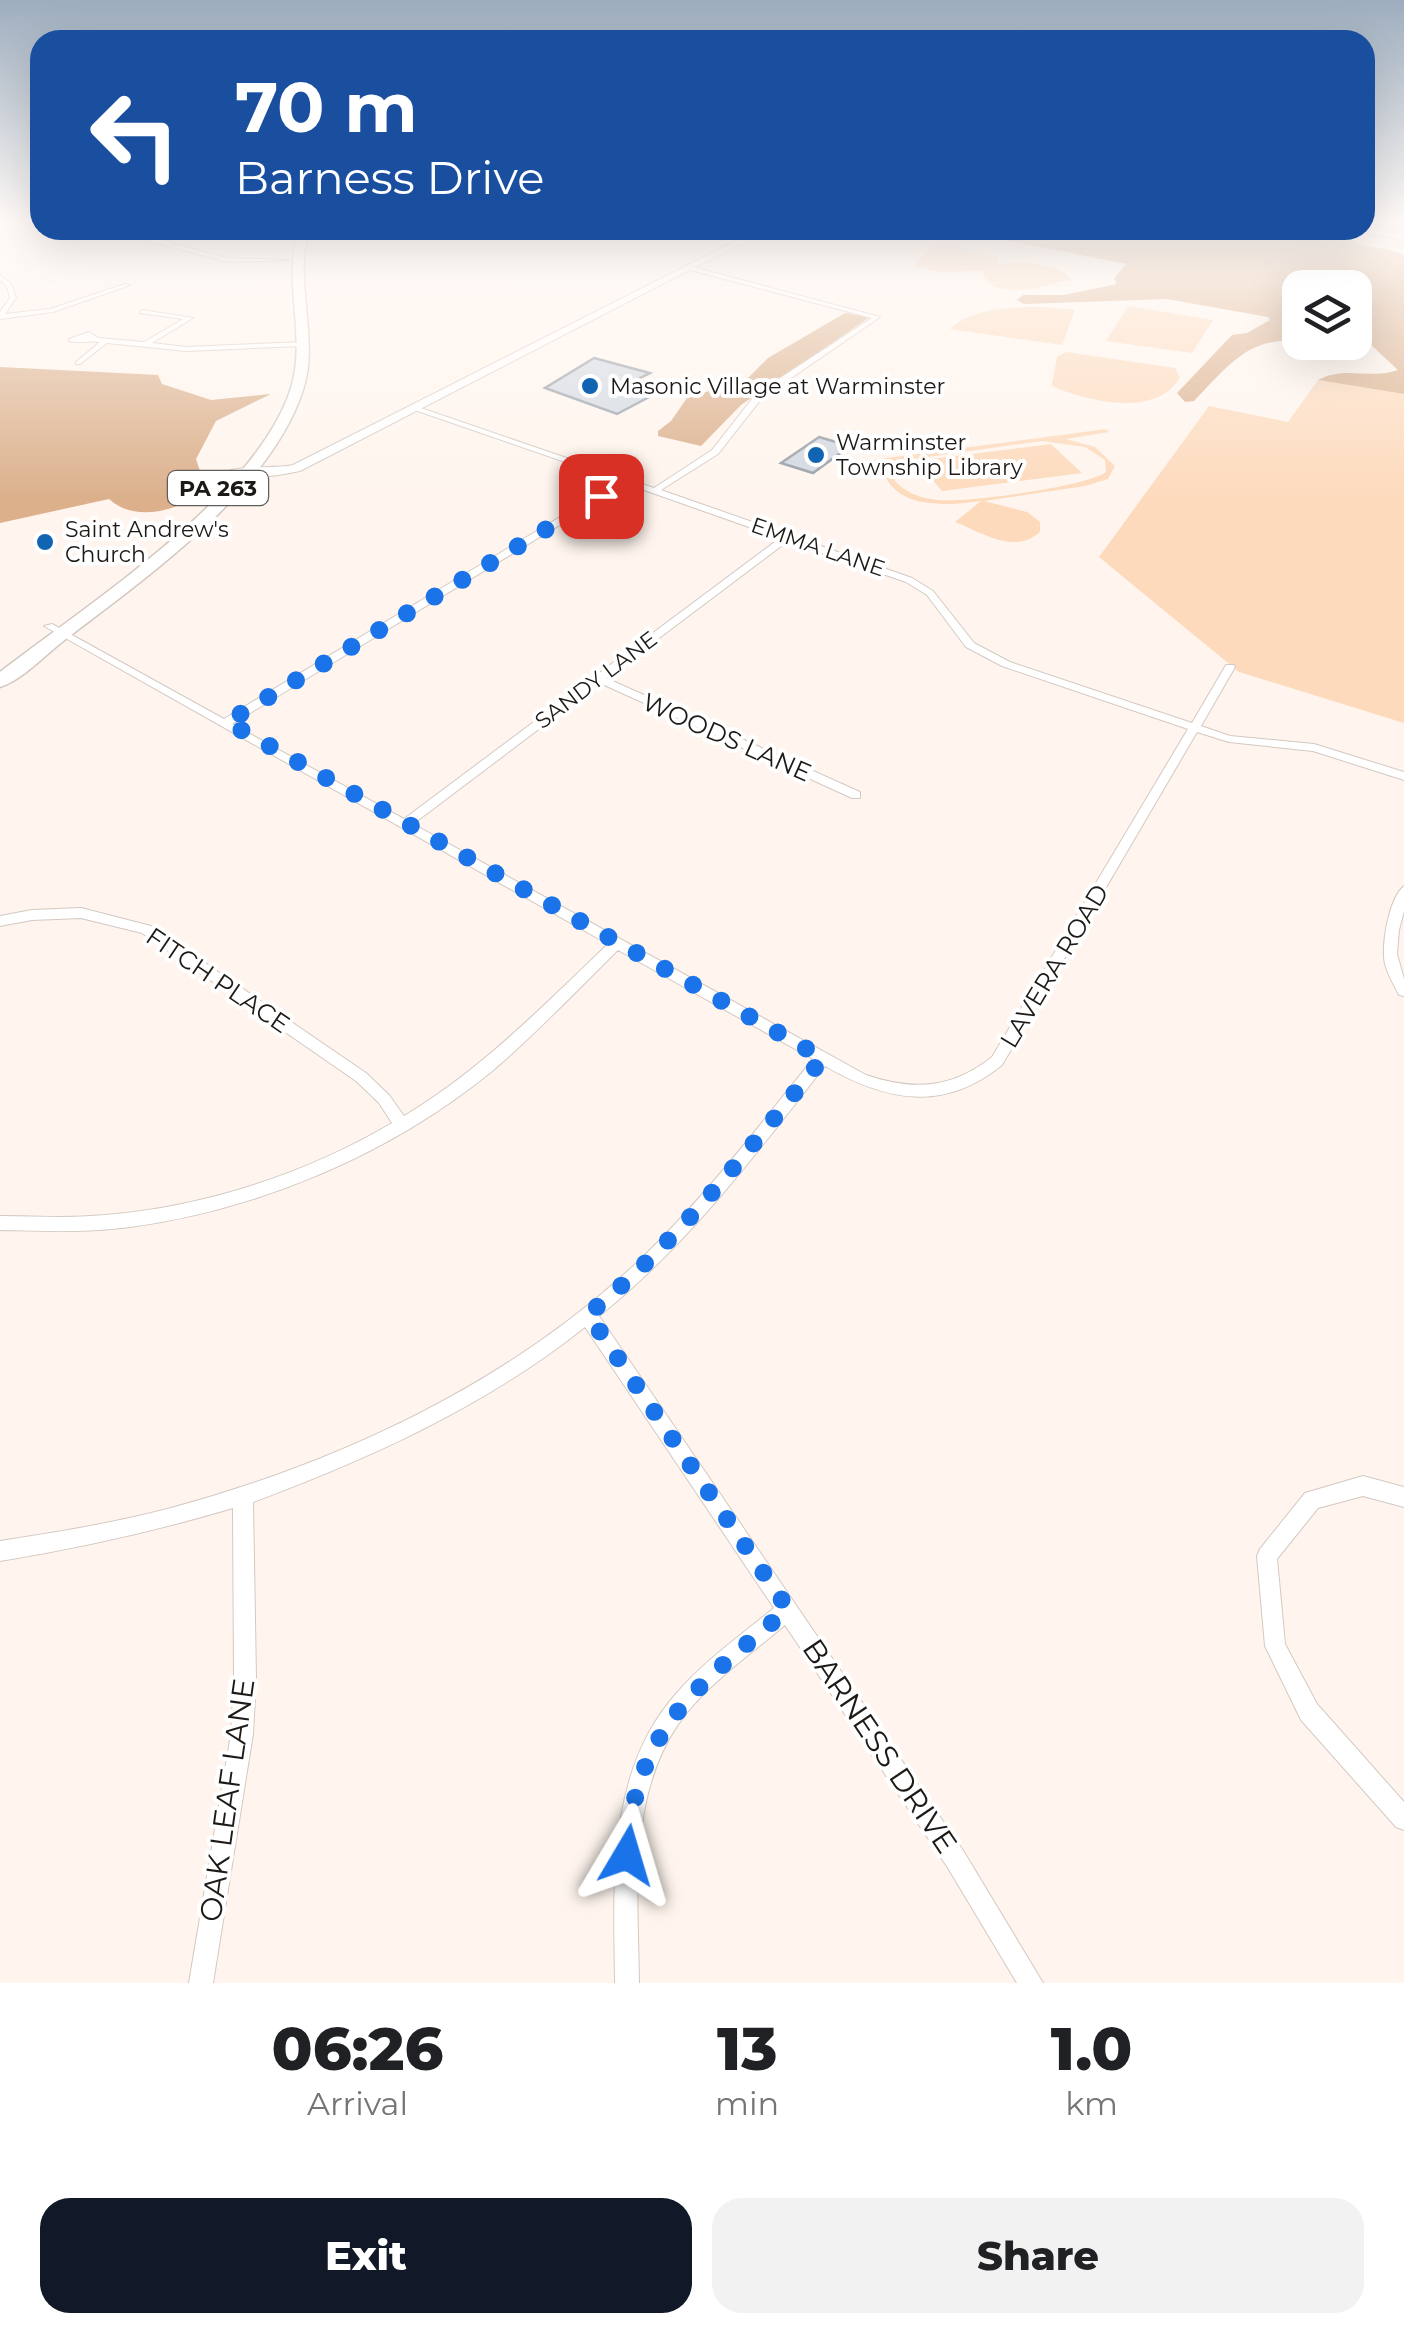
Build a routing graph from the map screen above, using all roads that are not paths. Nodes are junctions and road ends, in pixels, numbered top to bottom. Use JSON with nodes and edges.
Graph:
{"nodes":[{"id":1,"x":162,"y":315,"type":"edge"},
{"id":2,"x":292,"y":315,"type":"edge"},
{"id":3,"x":296,"y":315,"type":"edge"},
{"id":4,"x":597,"y":315,"type":"edge"},
{"id":5,"x":871,"y":315,"type":"edge"},
{"id":6,"x":93,"y":339,"type":"dead end"},
{"id":7,"x":108,"y":339,"type":"junction"},
{"id":8,"x":146,"y":344,"type":"junction"},
{"id":9,"x":296,"y":344,"type":"junction"},
{"id":10,"x":211,"y":349,"type":"junction"},
{"id":11,"x":205,"y":358,"type":"dead end"},
{"id":12,"x":78,"y":363,"type":"dead end"},
{"id":13,"x":415,"y":407,"type":"junction"},
{"id":14,"x":240,"y":472,"type":"junction"},
{"id":15,"x":626,"y":481,"type":"junction"},
{"id":16,"x":655,"y":491,"type":"junction"},
{"id":17,"x":787,"y":537,"type":"junction"},
{"id":18,"x":56,"y":629,"type":"junction"},
{"id":19,"x":0,"y":665,"type":"edge"},
{"id":20,"x":1230,"y":668,"type":"dead end"},
{"id":21,"x":598,"y":678,"type":"junction"},
{"id":22,"x":0,"y":681,"type":"edge"},
{"id":23,"x":227,"y":722,"type":"junction"},
{"id":24,"x":1194,"y":728,"type":"junction"},
{"id":25,"x":1404,"y":776,"type":"edge"},
{"id":26,"x":856,"y":796,"type":"dead end"},
{"id":27,"x":406,"y":823,"type":"junction"},
{"id":28,"x":1404,"y":891,"type":"edge"},
{"id":29,"x":0,"y":922,"type":"edge"},
{"id":30,"x":617,"y":942,"type":"junction"},
{"id":31,"x":1404,"y":991,"type":"edge"},
{"id":32,"x":823,"y":1058,"type":"junction"},
{"id":33,"x":401,"y":1126,"type":"junction"},
{"id":34,"x":0,"y":1223,"type":"edge"},
{"id":35,"x":588,"y":1314,"type":"junction"},
{"id":36,"x":243,"y":1497,"type":"junction"},
{"id":37,"x":1404,"y":1497,"type":"edge"},
{"id":38,"x":0,"y":1551,"type":"edge"},
{"id":39,"x":788,"y":1609,"type":"junction"},
{"id":40,"x":1404,"y":1819,"type":"edge"},
{"id":41,"x":200,"y":1983,"type":"edge"},
{"id":42,"x":627,"y":1983,"type":"edge"},
{"id":43,"x":1031,"y":1983,"type":"edge"}],
"edges":[{"from":1,"to":8,"type":"street"},
{"from":2,"to":9,"type":"highway","number":"PA 263"},
{"from":3,"to":9,"type":"highway","number":"PA 263"},
{"from":4,"to":13,"type":"street"},
{"from":5,"to":16,"type":"street"},
{"from":6,"to":7,"type":"street"},
{"from":7,"to":8,"type":"street"},
{"from":7,"to":12,"type":"street"},
{"from":8,"to":10,"type":"street"},
{"from":9,"to":10,"type":"street"},
{"from":9,"to":14,"type":"highway","number":"PA 263"},
{"from":10,"to":11,"type":"street"},
{"from":13,"to":14,"type":"street"},
{"from":13,"to":15,"type":"street","name":"EMMA LANE"},
{"from":14,"to":18,"type":"highway","number":"PA 263"},
{"from":15,"to":16,"type":"street","name":"EMMA LANE"},
{"from":15,"to":23,"type":"street"},
{"from":16,"to":17,"type":"street","name":"EMMA LANE"},
{"from":17,"to":21,"type":"street","name":"SANDY LANE"},
{"from":17,"to":24,"type":"street","name":"EMMA LANE"},
{"from":18,"to":19,"type":"highway","number":"PA 263"},
{"from":18,"to":22,"type":"highway","number":"PA 263"},
{"from":18,"to":23,"type":"street","name":"LAVERA ROAD"},
{"from":20,"to":24,"type":"street","name":"LAVERA ROAD"},
{"from":21,"to":26,"type":"street","name":"WOODS LANE"},
{"from":21,"to":27,"type":"street","name":"SANDY LANE"},
{"from":23,"to":27,"type":"street","name":"LAVERA ROAD"},
{"from":24,"to":25,"type":"street","name":"EMMA LANE"},
{"from":24,"to":32,"type":"street","name":"LAVERA ROAD"},
{"from":27,"to":30,"type":"street","name":"LAVERA ROAD"},
{"from":28,"to":31,"type":"street"},
{"from":29,"to":33,"type":"street","name":"FITCH PLACE"},
{"from":30,"to":32,"type":"street","name":"LAVERA ROAD"},
{"from":30,"to":33,"type":"street"},
{"from":32,"to":35,"type":"street"},
{"from":33,"to":34,"type":"street"},
{"from":35,"to":36,"type":"street"},
{"from":35,"to":39,"type":"street","name":"BARNESS DRIVE"},
{"from":36,"to":38,"type":"street"},
{"from":36,"to":41,"type":"street","name":"OAK LEAF LANE"},
{"from":37,"to":40,"type":"street"},
{"from":39,"to":42,"type":"street"},
{"from":39,"to":43,"type":"street","name":"BARNESS DRIVE"}]}
